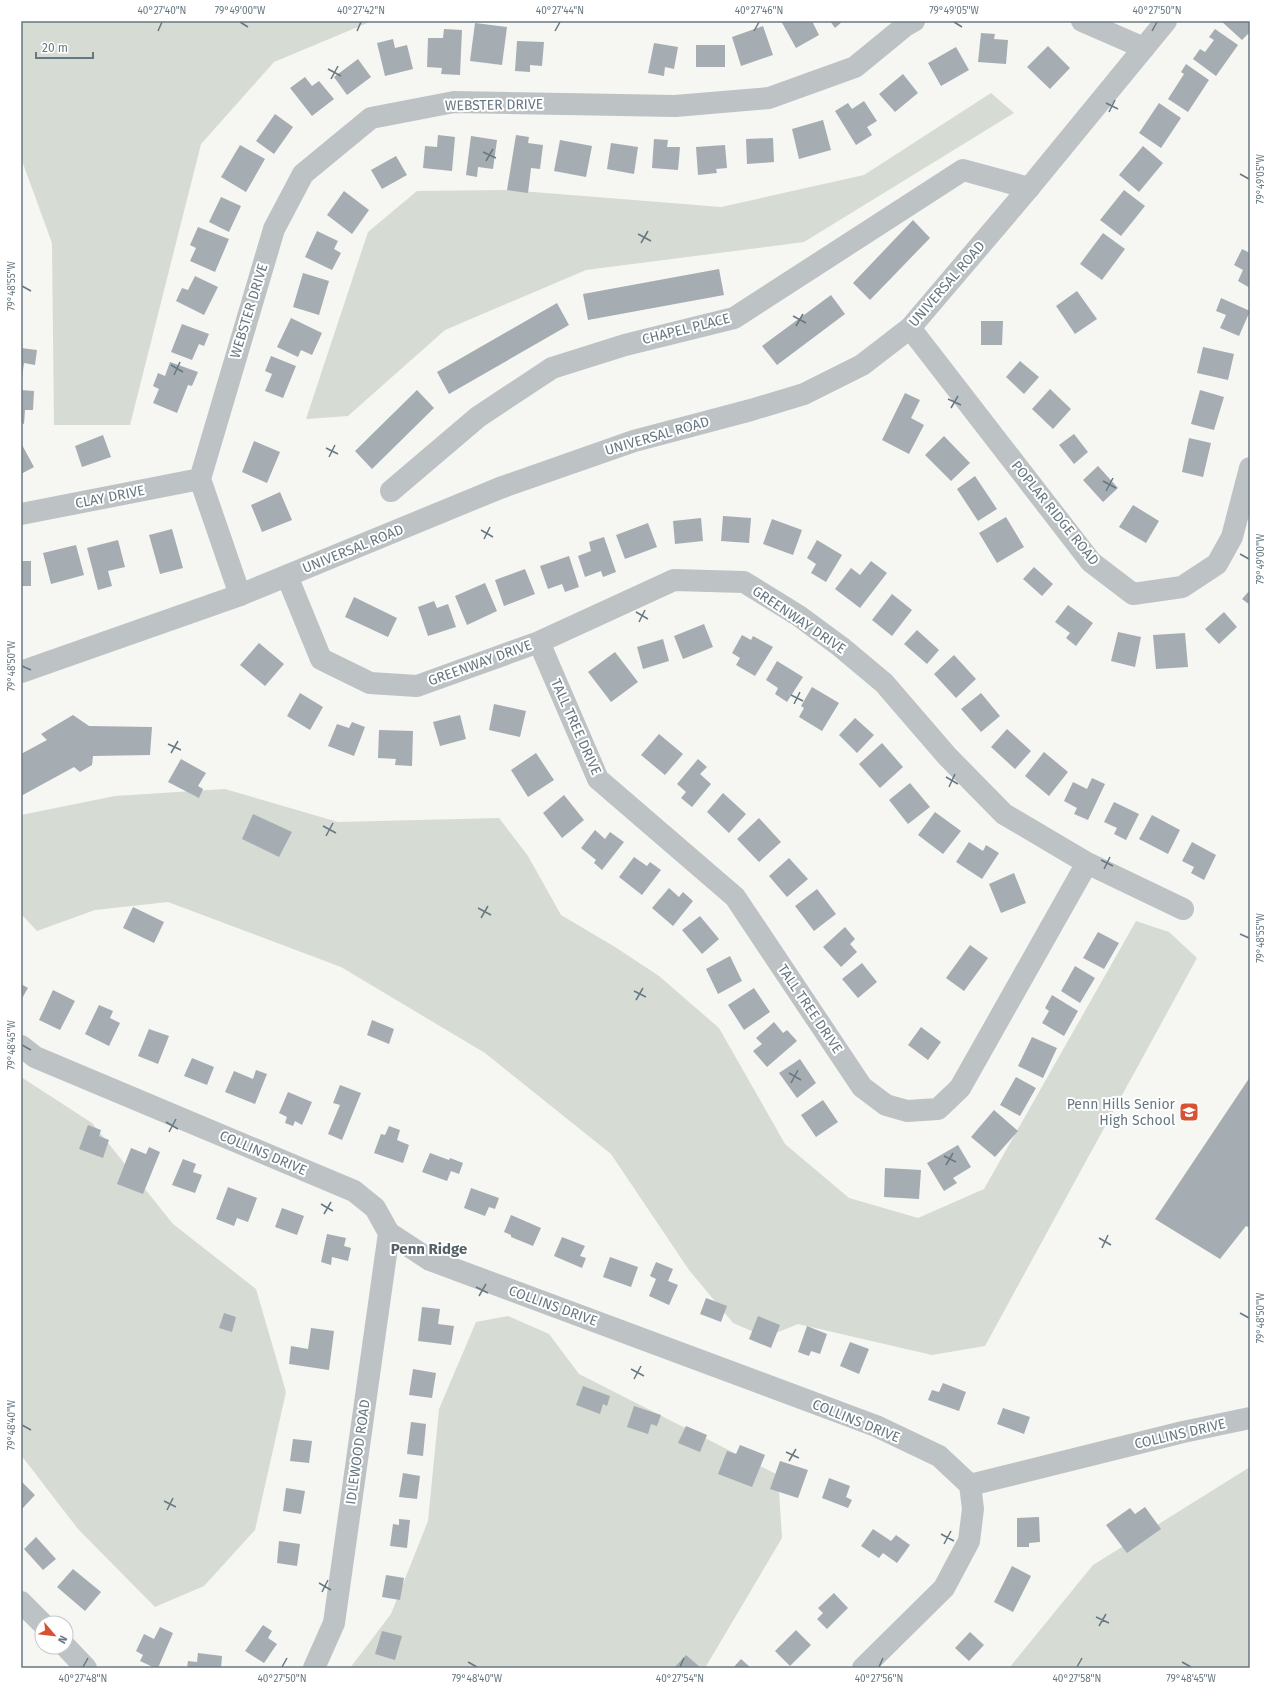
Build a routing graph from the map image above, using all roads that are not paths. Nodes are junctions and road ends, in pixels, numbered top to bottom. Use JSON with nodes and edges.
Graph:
{"nodes":[{"id":1,"x":914,"y":21,"type":"edge"},
{"id":2,"x":1082,"y":21,"type":"edge"},
{"id":3,"x":1166,"y":21,"type":"edge"},
{"id":4,"x":1144,"y":48,"type":"junction"},
{"id":5,"x":1029,"y":188,"type":"junction"},
{"id":6,"x":910,"y":328,"type":"junction"},
{"id":7,"x":1250,"y":468,"type":"edge"},
{"id":8,"x":200,"y":479,"type":"junction"},
{"id":9,"x":390,"y":492,"type":"dead end"},
{"id":10,"x":21,"y":514,"type":"edge"},
{"id":11,"x":288,"y":576,"type":"junction"},
{"id":12,"x":240,"y":595,"type":"junction"},
{"id":13,"x":539,"y":642,"type":"junction"},
{"id":14,"x":21,"y":672,"type":"edge"},
{"id":15,"x":1087,"y":863,"type":"junction"},
{"id":16,"x":1183,"y":909,"type":"dead end"},
{"id":17,"x":21,"y":1046,"type":"edge"},
{"id":18,"x":389,"y":1233,"type":"junction"},
{"id":19,"x":1250,"y":1418,"type":"edge"},
{"id":20,"x":970,"y":1485,"type":"junction"},
{"id":21,"x":21,"y":1602,"type":"edge"},
{"id":22,"x":34,"y":1615,"type":"edge"},
{"id":23,"x":74,"y":1655,"type":"edge"},
{"id":24,"x":86,"y":1668,"type":"edge"},
{"id":25,"x":314,"y":1668,"type":"edge"},
{"id":26,"x":863,"y":1668,"type":"edge"}],
"edges":[{"from":1,"to":8,"type":"street","name":"WEBSTER DRIVE"},
{"from":2,"to":4,"type":"street"},
{"from":3,"to":4,"type":"street","name":"UNIVERSAL ROAD"},
{"from":4,"to":5,"type":"street","name":"UNIVERSAL ROAD"},
{"from":5,"to":6,"type":"street","name":"UNIVERSAL ROAD"},
{"from":5,"to":9,"type":"street","name":"CHAPEL PLACE"},
{"from":6,"to":7,"type":"street","name":"POPLAR RIDGE ROAD"},
{"from":6,"to":11,"type":"street","name":"UNIVERSAL ROAD"},
{"from":8,"to":10,"type":"street","name":"CLAY DRIVE"},
{"from":8,"to":12,"type":"street"},
{"from":11,"to":12,"type":"street","name":"UNIVERSAL ROAD"},
{"from":11,"to":13,"type":"street","name":"GREENWAY DRIVE"},
{"from":12,"to":14,"type":"street","name":"UNIVERSAL ROAD"},
{"from":13,"to":15,"type":"street","name":"GREENWAY DRIVE"},
{"from":13,"to":15,"type":"street","name":"TALL TREE DRIVE"},
{"from":15,"to":16,"type":"street","name":"GREENWAY DRIVE"},
{"from":17,"to":18,"type":"street","name":"COLLINS DRIVE"},
{"from":18,"to":20,"type":"street","name":"COLLINS DRIVE"},
{"from":18,"to":25,"type":"street","name":"IDLEWOOD ROAD"},
{"from":19,"to":20,"type":"street","name":"COLLINS DRIVE"},
{"from":20,"to":26,"type":"street"},
{"from":21,"to":22,"type":"street"},
{"from":23,"to":24,"type":"street"}]}
